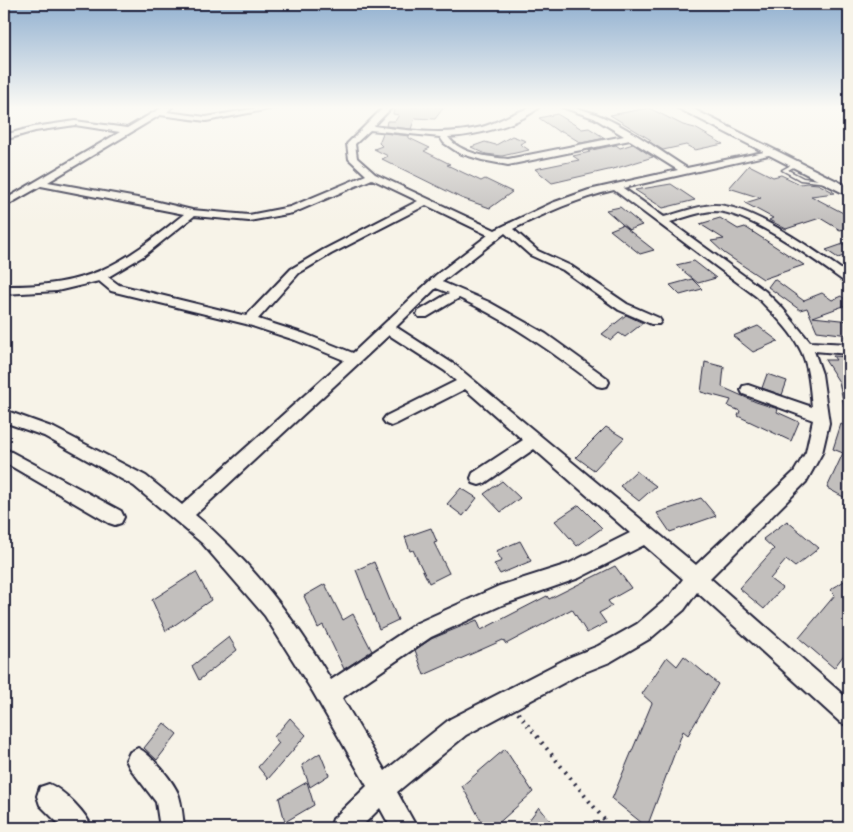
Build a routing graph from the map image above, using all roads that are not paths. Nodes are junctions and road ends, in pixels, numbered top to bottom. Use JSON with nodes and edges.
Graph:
{"nodes":[{"id":1,"x":102,"y":146,"type":"edge"},
{"id":2,"x":351,"y":146,"type":"edge"},
{"id":3,"x":450,"y":146,"type":"edge"},
{"id":4,"x":588,"y":146,"type":"edge"},
{"id":5,"x":646,"y":146,"type":"edge"},
{"id":6,"x":758,"y":146,"type":"edge"},
{"id":7,"x":770,"y":152,"type":"junction"},
{"id":8,"x":686,"y":171,"type":"junction"},
{"id":9,"x":372,"y":176,"type":"junction"},
{"id":10,"x":38,"y":183,"type":"junction"},
{"id":11,"x":616,"y":187,"type":"junction"},
{"id":12,"x":849,"y":192,"type":"edge"},
{"id":13,"x":426,"y":201,"type":"junction"},
{"id":14,"x":4,"y":204,"type":"edge"},
{"id":15,"x":192,"y":213,"type":"junction"},
{"id":16,"x":662,"y":221,"type":"junction"},
{"id":17,"x":506,"y":228,"type":"junction"},
{"id":18,"x":494,"y":234,"type":"junction"},
{"id":19,"x":100,"y":276,"type":"junction"},
{"id":20,"x":849,"y":280,"type":"edge"},
{"id":21,"x":435,"y":282,"type":"junction"},
{"id":22,"x":4,"y":290,"type":"edge"},
{"id":23,"x":458,"y":293,"type":"junction"},
{"id":24,"x":423,"y":314,"type":"dead end"},
{"id":25,"x":249,"y":321,"type":"junction"},
{"id":26,"x":655,"y":321,"type":"dead end"},
{"id":27,"x":388,"y":328,"type":"junction"},
{"id":28,"x":806,"y":346,"type":"junction"},
{"id":29,"x":849,"y":348,"type":"edge"},
{"id":30,"x":353,"y":358,"type":"junction"},
{"id":31,"x":466,"y":382,"type":"junction"},
{"id":32,"x":602,"y":382,"type":"dead end"},
{"id":33,"x":748,"y":390,"type":"dead end"},
{"id":34,"x":4,"y":416,"type":"edge"},
{"id":35,"x":820,"y":416,"type":"junction"},
{"id":36,"x":391,"y":420,"type":"dead end"},
{"id":37,"x":534,"y":441,"type":"junction"},
{"id":38,"x":4,"y":454,"type":"edge"},
{"id":39,"x":479,"y":478,"type":"dead end"},
{"id":40,"x":183,"y":515,"type":"junction"},
{"id":41,"x":115,"y":517,"type":"dead end"},
{"id":42,"x":645,"y":535,"type":"junction"},
{"id":43,"x":696,"y":578,"type":"junction"},
{"id":44,"x":327,"y":695,"type":"junction"},
{"id":45,"x":849,"y":715,"type":"edge"},
{"id":46,"x":138,"y":760,"type":"dead end"},
{"id":47,"x":381,"y":790,"type":"junction"},
{"id":48,"x":49,"y":796,"type":"dead end"},
{"id":49,"x":80,"y":828,"type":"edge"},
{"id":50,"x":172,"y":828,"type":"edge"},
{"id":51,"x":342,"y":828,"type":"edge"},
{"id":52,"x":405,"y":828,"type":"edge"}],
"edges":[{"from":1,"to":10,"type":"street"},
{"from":2,"to":9,"type":"street"},
{"from":3,"to":4,"type":"street"},
{"from":5,"to":8,"type":"street"},
{"from":6,"to":7,"type":"street"},
{"from":7,"to":8,"type":"street"},
{"from":7,"to":12,"type":"street"},
{"from":8,"to":11,"type":"street"},
{"from":9,"to":13,"type":"street"},
{"from":9,"to":15,"type":"street"},
{"from":10,"to":14,"type":"street"},
{"from":10,"to":15,"type":"street"},
{"from":11,"to":16,"type":"street"},
{"from":11,"to":17,"type":"street"},
{"from":13,"to":18,"type":"street"},
{"from":13,"to":25,"type":"street"},
{"from":15,"to":19,"type":"street"},
{"from":16,"to":20,"type":"street"},
{"from":16,"to":28,"type":"street"},
{"from":17,"to":18,"type":"street"},
{"from":17,"to":26,"type":"street"},
{"from":18,"to":21,"type":"street"},
{"from":19,"to":22,"type":"street"},
{"from":19,"to":25,"type":"street"},
{"from":21,"to":23,"type":"street"},
{"from":21,"to":27,"type":"street"},
{"from":23,"to":24,"type":"street"},
{"from":23,"to":32,"type":"street"},
{"from":25,"to":30,"type":"street"},
{"from":27,"to":30,"type":"street"},
{"from":27,"to":31,"type":"street"},
{"from":28,"to":29,"type":"street"},
{"from":28,"to":35,"type":"street"},
{"from":30,"to":40,"type":"street"},
{"from":31,"to":36,"type":"street"},
{"from":31,"to":37,"type":"street"},
{"from":33,"to":35,"type":"street"},
{"from":34,"to":40,"type":"street"},
{"from":35,"to":43,"type":"street"},
{"from":37,"to":39,"type":"street"},
{"from":37,"to":42,"type":"street"},
{"from":38,"to":41,"type":"street"},
{"from":40,"to":44,"type":"street"},
{"from":42,"to":43,"type":"street"},
{"from":42,"to":44,"type":"street"},
{"from":43,"to":45,"type":"street"},
{"from":43,"to":47,"type":"street"},
{"from":44,"to":47,"type":"street"},
{"from":46,"to":50,"type":"street"},
{"from":47,"to":51,"type":"street"},
{"from":47,"to":52,"type":"street"},
{"from":48,"to":49,"type":"street"}]}
